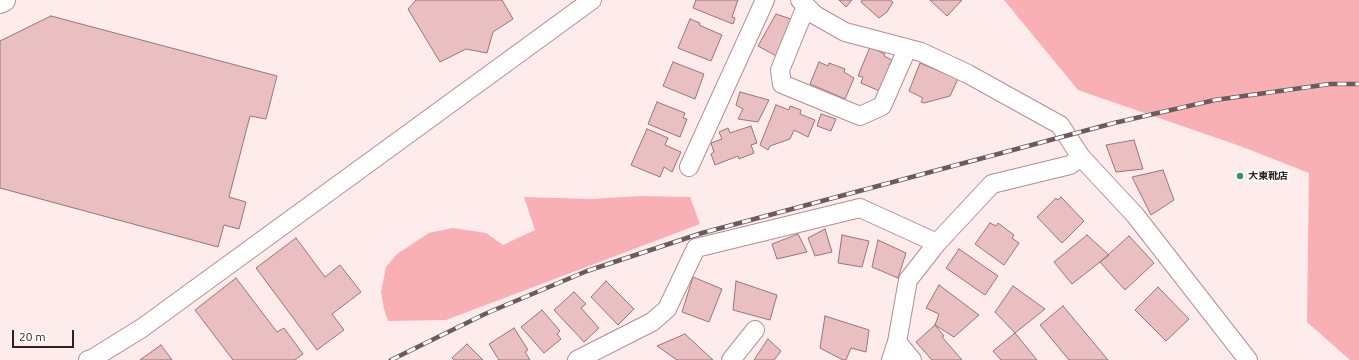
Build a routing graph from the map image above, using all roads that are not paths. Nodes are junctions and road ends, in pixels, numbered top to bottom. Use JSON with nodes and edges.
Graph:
{"nodes":[{"id":1,"x":4,"y":0,"type":"edge"},
{"id":2,"x":592,"y":0,"type":"edge"},
{"id":3,"x":765,"y":0,"type":"edge"},
{"id":4,"x":0,"y":2,"type":"edge"},
{"id":5,"x":803,"y":3,"type":"edge"},
{"id":6,"x":907,"y":48,"type":"junction"},
{"id":7,"x":1081,"y":157,"type":"junction"},
{"id":8,"x":689,"y":167,"type":"dead end"},
{"id":9,"x":937,"y":243,"type":"junction"},
{"id":10,"x":755,"y":330,"type":"dead end"},
{"id":11,"x":896,"y":342,"type":"junction"},
{"id":12,"x":88,"y":360,"type":"edge"},
{"id":13,"x":577,"y":360,"type":"edge"},
{"id":14,"x":731,"y":360,"type":"edge"},
{"id":15,"x":891,"y":360,"type":"edge"},
{"id":16,"x":912,"y":360,"type":"edge"},
{"id":17,"x":1248,"y":360,"type":"edge"}],
"edges":[{"from":1,"to":4,"type":"highway"},
{"from":2,"to":12,"type":"street"},
{"from":3,"to":8,"type":"street"},
{"from":5,"to":6,"type":"street"},
{"from":5,"to":6,"type":"street"},
{"from":6,"to":7,"type":"street"},
{"from":7,"to":9,"type":"street"},
{"from":7,"to":17,"type":"street"},
{"from":9,"to":11,"type":"street"},
{"from":9,"to":13,"type":"street"},
{"from":10,"to":14,"type":"street"},
{"from":11,"to":15,"type":"street"},
{"from":11,"to":16,"type":"street"}]}
